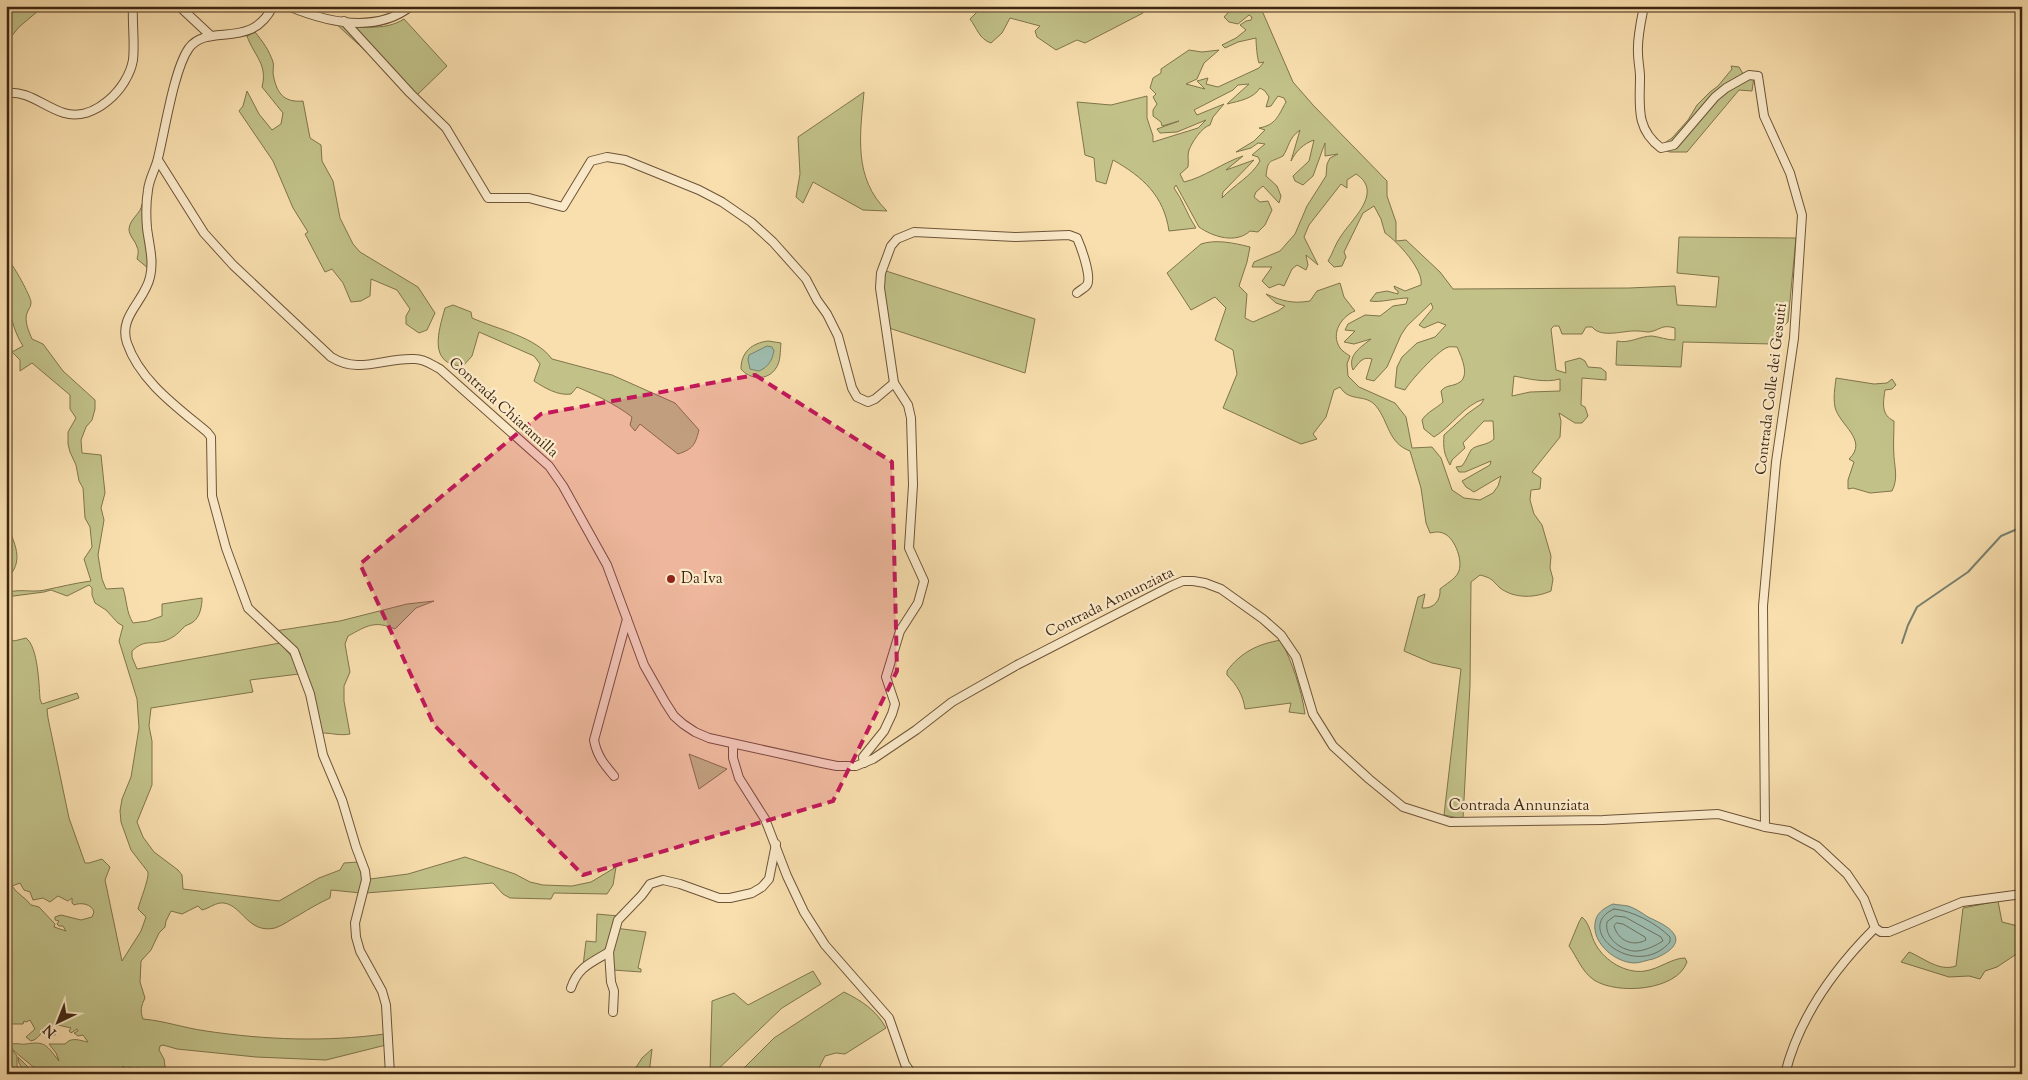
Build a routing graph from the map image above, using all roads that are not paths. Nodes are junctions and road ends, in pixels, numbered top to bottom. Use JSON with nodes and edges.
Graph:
{"nodes":[{"id":1,"x":133,"y":6,"type":"edge"},
{"id":2,"x":179,"y":6,"type":"edge"},
{"id":3,"x":273,"y":6,"type":"edge"},
{"id":4,"x":288,"y":6,"type":"edge"},
{"id":5,"x":411,"y":6,"type":"edge"},
{"id":6,"x":1644,"y":6,"type":"edge"},
{"id":7,"x":344,"y":21,"type":"junction"},
{"id":8,"x":211,"y":36,"type":"junction"},
{"id":9,"x":6,"y":93,"type":"edge"},
{"id":10,"x":158,"y":160,"type":"junction"},
{"id":11,"x":1078,"y":293,"type":"dead end"},
{"id":12,"x":894,"y":383,"type":"junction"},
{"id":13,"x":627,"y":619,"type":"junction"},
{"id":14,"x":733,"y":744,"type":"junction"},
{"id":15,"x":860,"y":764,"type":"junction"},
{"id":16,"x":614,"y":776,"type":"dead end"},
{"id":17,"x":1765,"y":827,"type":"junction"},
{"id":18,"x":776,"y":844,"type":"junction"},
{"id":19,"x":2022,"y":894,"type":"edge"},
{"id":20,"x":1875,"y":928,"type":"junction"},
{"id":21,"x":609,"y":952,"type":"junction"},
{"id":22,"x":571,"y":988,"type":"dead end"},
{"id":23,"x":613,"y":1012,"type":"dead end"},
{"id":24,"x":390,"y":1074,"type":"edge"},
{"id":25,"x":912,"y":1074,"type":"edge"},
{"id":26,"x":1785,"y":1074,"type":"edge"}],
"edges":[{"from":1,"to":9,"type":"street"},
{"from":2,"to":8,"type":"street"},
{"from":3,"to":8,"type":"street"},
{"from":4,"to":7,"type":"street"},
{"from":5,"to":7,"type":"street"},
{"from":6,"to":17,"type":"street","name":"Contrada Colle dei Gesuiti"},
{"from":7,"to":12,"type":"street"},
{"from":8,"to":10,"type":"street"},
{"from":10,"to":13,"type":"street","name":"Contrada Chiaramilla"},
{"from":10,"to":24,"type":"street"},
{"from":11,"to":12,"type":"street"},
{"from":12,"to":15,"type":"street"},
{"from":13,"to":14,"type":"street","name":"Contrada Chiaramilla"},
{"from":13,"to":16,"type":"street"},
{"from":14,"to":15,"type":"street","name":"Contrada Chiaramilla"},
{"from":14,"to":18,"type":"street"},
{"from":15,"to":17,"type":"street","name":"Contrada Annunziata"},
{"from":17,"to":20,"type":"street","name":"Contrada Annunziata"},
{"from":18,"to":21,"type":"street"},
{"from":18,"to":25,"type":"street"},
{"from":19,"to":20,"type":"street"},
{"from":20,"to":26,"type":"street"},
{"from":21,"to":22,"type":"street"},
{"from":21,"to":23,"type":"street"}]}
